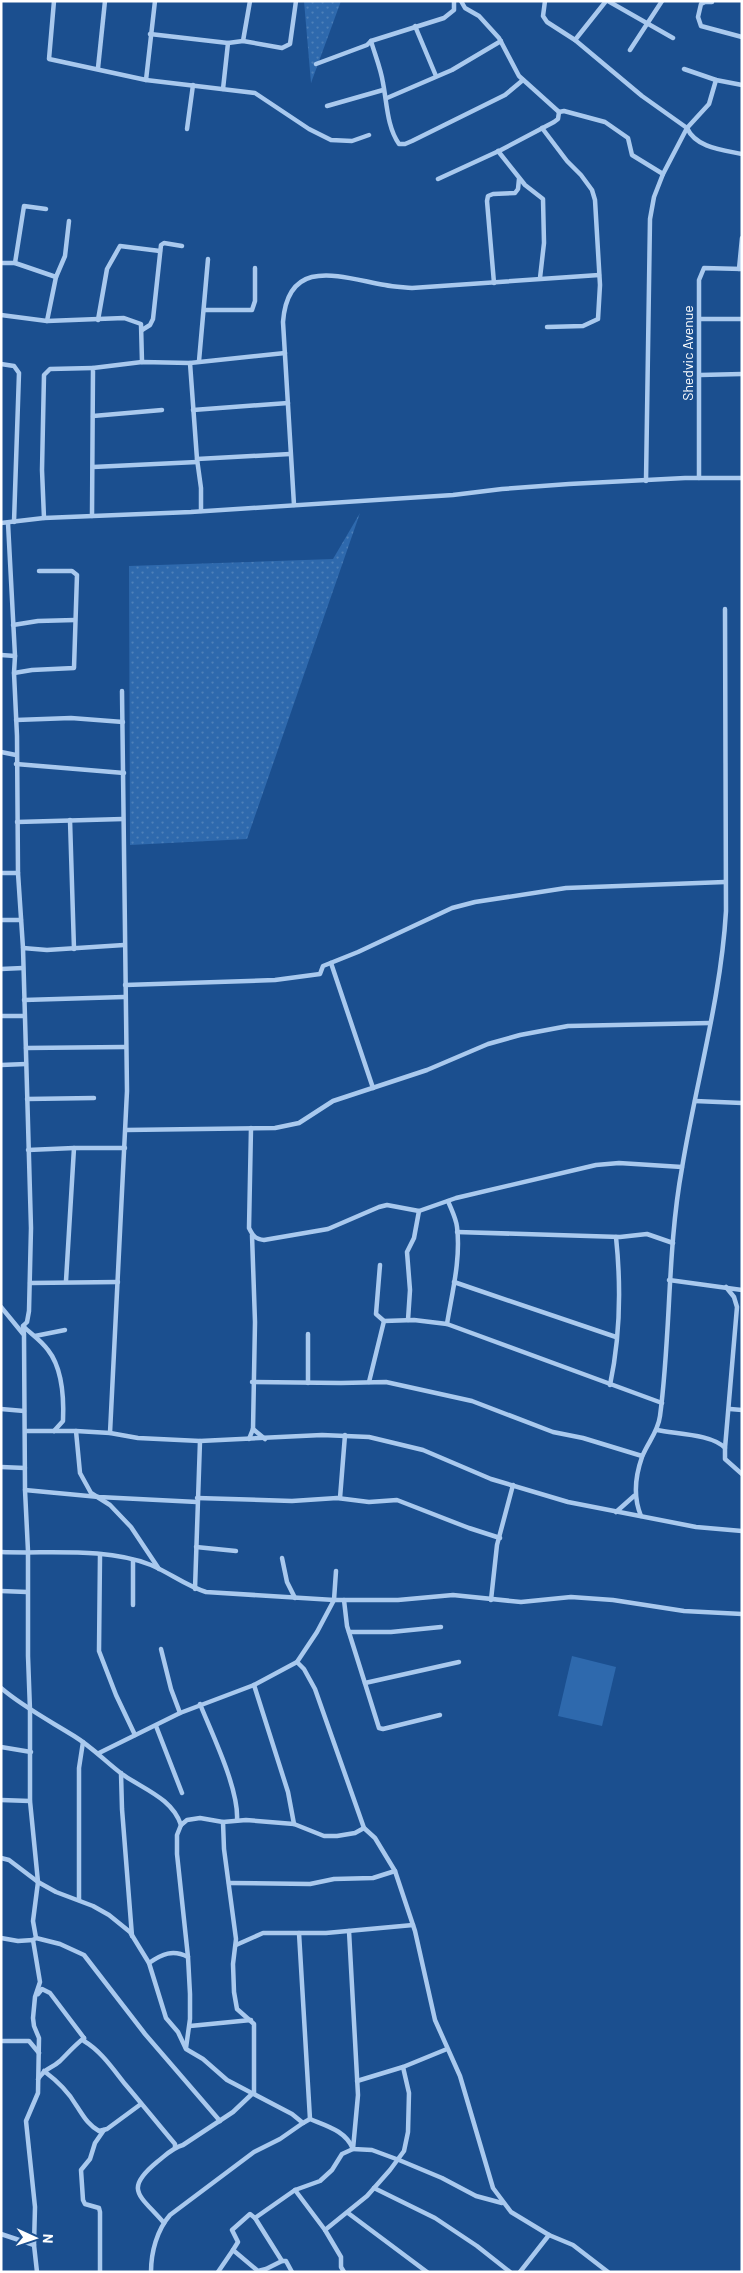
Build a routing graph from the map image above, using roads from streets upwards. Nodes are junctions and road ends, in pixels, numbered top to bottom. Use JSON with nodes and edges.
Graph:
{"nodes":[{"id":1,"x":54,"y":1,"type":"edge"},
{"id":2,"x":105,"y":1,"type":"edge"},
{"id":3,"x":155,"y":1,"type":"edge"},
{"id":4,"x":250,"y":1,"type":"edge"},
{"id":5,"x":296,"y":1,"type":"edge"},
{"id":6,"x":454,"y":1,"type":"edge"},
{"id":7,"x":460,"y":1,"type":"edge"},
{"id":8,"x":544,"y":1,"type":"edge"},
{"id":9,"x":607,"y":1,"type":"edge"},
{"id":10,"x":662,"y":1,"type":"edge"},
{"id":11,"x":712,"y":2,"type":"edge"},
{"id":12,"x":647,"y":24,"type":"junction"},
{"id":13,"x":415,"y":26,"type":"junction"},
{"id":14,"x":150,"y":34,"type":"junction"},
{"id":15,"x":742,"y":37,"type":"edge"},
{"id":16,"x":673,"y":38,"type":"dead end"},
{"id":17,"x":575,"y":40,"type":"junction"},
{"id":18,"x":243,"y":41,"type":"junction"},
{"id":19,"x":371,"y":41,"type":"junction"},
{"id":20,"x":501,"y":41,"type":"junction"},
{"id":21,"x":228,"y":43,"type":"junction"},
{"id":22,"x":630,"y":50,"type":"dead end"},
{"id":23,"x":316,"y":64,"type":"dead end"},
{"id":24,"x":98,"y":68,"type":"junction"},
{"id":25,"x":684,"y":69,"type":"dead end"},
{"id":26,"x":436,"y":76,"type":"junction"},
{"id":27,"x":146,"y":80,"type":"junction"},
{"id":28,"x":523,"y":80,"type":"junction"},
{"id":29,"x":716,"y":80,"type":"junction"},
{"id":30,"x":742,"y":84,"type":"edge"},
{"id":31,"x":193,"y":85,"type":"junction"},
{"id":32,"x":223,"y":89,"type":"junction"},
{"id":33,"x":384,"y":90,"type":"junction"},
{"id":34,"x":386,"y":98,"type":"junction"},
{"id":35,"x":327,"y":106,"type":"dead end"},
{"id":36,"x":560,"y":112,"type":"junction"},
{"id":37,"x":542,"y":128,"type":"junction"},
{"id":38,"x":687,"y":128,"type":"junction"},
{"id":39,"x":187,"y":129,"type":"dead end"},
{"id":40,"x":369,"y":135,"type":"dead end"},
{"id":41,"x":498,"y":151,"type":"junction"},
{"id":42,"x":741,"y":153,"type":"edge"},
{"id":43,"x":663,"y":174,"type":"junction"},
{"id":44,"x":438,"y":179,"type":"dead end"},
{"id":45,"x":519,"y":179,"type":"junction"},
{"id":46,"x":46,"y":209,"type":"dead end"},
{"id":47,"x":69,"y":221,"type":"dead end"},
{"id":48,"x":742,"y":238,"type":"edge"},
{"id":49,"x":182,"y":246,"type":"dead end"},
{"id":50,"x":160,"y":251,"type":"junction"},
{"id":51,"x":208,"y":259,"type":"dead end"},
{"id":52,"x":1,"y":263,"type":"edge"},
{"id":53,"x":15,"y":263,"type":"junction"},
{"id":54,"x":256,"y":268,"type":"dead end"},
{"id":55,"x":741,"y":269,"type":"edge"},
{"id":56,"x":599,"y":275,"type":"junction"},
{"id":57,"x":56,"y":277,"type":"junction"},
{"id":58,"x":540,"y":278,"type":"junction"},
{"id":59,"x":494,"y":283,"type":"junction"},
{"id":60,"x":204,"y":310,"type":"junction"},
{"id":61,"x":1,"y":315,"type":"edge"},
{"id":62,"x":700,"y":319,"type":"junction"},
{"id":63,"x":742,"y":319,"type":"edge"},
{"id":64,"x":98,"y":320,"type":"junction"},
{"id":65,"x":47,"y":321,"type":"junction"},
{"id":66,"x":547,"y":327,"type":"dead end"},
{"id":67,"x":142,"y":330,"type":"junction"},
{"id":68,"x":285,"y":353,"type":"junction"},
{"id":69,"x":199,"y":361,"type":"junction"},
{"id":70,"x":142,"y":362,"type":"junction"},
{"id":71,"x":190,"y":363,"type":"junction"},
{"id":72,"x":1,"y":364,"type":"edge"},
{"id":73,"x":93,"y":368,"type":"junction"},
{"id":74,"x":742,"y":374,"type":"edge"},
{"id":75,"x":700,"y":375,"type":"junction"},
{"id":76,"x":288,"y":403,"type":"junction"},
{"id":77,"x":162,"y":410,"type":"dead end"},
{"id":78,"x":193,"y":410,"type":"junction"},
{"id":79,"x":93,"y":416,"type":"junction"},
{"id":80,"x":290,"y":454,"type":"junction"},
{"id":81,"x":197,"y":461,"type":"junction"},
{"id":82,"x":93,"y":467,"type":"junction"},
{"id":83,"x":699,"y":478,"type":"junction"},
{"id":84,"x":742,"y":478,"type":"edge"},
{"id":85,"x":646,"y":481,"type":"junction"},
{"id":86,"x":294,"y":505,"type":"junction"},
{"id":87,"x":201,"y":511,"type":"junction"},
{"id":88,"x":92,"y":516,"type":"junction"},
{"id":89,"x":44,"y":518,"type":"junction"},
{"id":90,"x":14,"y":522,"type":"junction"},
{"id":91,"x":1,"y":523,"type":"edge"},
{"id":92,"x":8,"y":523,"type":"junction"},
{"id":93,"x":39,"y":572,"type":"dead end"},
{"id":94,"x":725,"y":609,"type":"dead end"},
{"id":95,"x":75,"y":620,"type":"junction"},
{"id":96,"x":12,"y":625,"type":"junction"},
{"id":97,"x":1,"y":655,"type":"edge"},
{"id":98,"x":16,"y":656,"type":"junction"},
{"id":99,"x":14,"y":673,"type":"junction"},
{"id":100,"x":122,"y":691,"type":"dead end"},
{"id":101,"x":16,"y":720,"type":"junction"},
{"id":102,"x":122,"y":722,"type":"junction"},
{"id":103,"x":1,"y":752,"type":"edge"},
{"id":104,"x":16,"y":755,"type":"junction"},
{"id":105,"x":16,"y":764,"type":"junction"},
{"id":106,"x":124,"y":773,"type":"junction"},
{"id":107,"x":123,"y":819,"type":"junction"},
{"id":108,"x":70,"y":820,"type":"junction"},
{"id":109,"x":17,"y":822,"type":"junction"},
{"id":110,"x":1,"y":873,"type":"edge"},
{"id":111,"x":18,"y":873,"type":"junction"},
{"id":112,"x":725,"y":882,"type":"junction"},
{"id":113,"x":1,"y":920,"type":"edge"},
{"id":114,"x":21,"y":920,"type":"junction"},
{"id":115,"x":124,"y":945,"type":"junction"},
{"id":116,"x":23,"y":948,"type":"junction"},
{"id":117,"x":74,"y":949,"type":"junction"},
{"id":118,"x":331,"y":963,"type":"junction"},
{"id":119,"x":1,"y":968,"type":"edge"},
{"id":120,"x":23,"y":968,"type":"junction"},
{"id":121,"x":125,"y":985,"type":"junction"},
{"id":122,"x":124,"y":996,"type":"junction"},
{"id":123,"x":24,"y":1000,"type":"junction"},
{"id":124,"x":1,"y":1016,"type":"edge"},
{"id":125,"x":24,"y":1016,"type":"junction"},
{"id":126,"x":710,"y":1024,"type":"junction"},
{"id":127,"x":125,"y":1047,"type":"junction"},
{"id":128,"x":26,"y":1048,"type":"junction"},
{"id":129,"x":26,"y":1064,"type":"junction"},
{"id":130,"x":1,"y":1065,"type":"edge"},
{"id":131,"x":373,"y":1088,"type":"junction"},
{"id":132,"x":94,"y":1098,"type":"dead end"},
{"id":133,"x":27,"y":1099,"type":"junction"},
{"id":134,"x":695,"y":1101,"type":"junction"},
{"id":135,"x":742,"y":1103,"type":"edge"},
{"id":136,"x":251,"y":1128,"type":"junction"},
{"id":137,"x":126,"y":1130,"type":"junction"},
{"id":138,"x":74,"y":1148,"type":"junction"},
{"id":139,"x":125,"y":1148,"type":"junction"},
{"id":140,"x":28,"y":1150,"type":"junction"},
{"id":141,"x":682,"y":1167,"type":"junction"},
{"id":142,"x":448,"y":1201,"type":"junction"},
{"id":143,"x":419,"y":1211,"type":"junction"},
{"id":144,"x":457,"y":1232,"type":"junction"},
{"id":145,"x":252,"y":1235,"type":"junction"},
{"id":146,"x":616,"y":1237,"type":"junction"},
{"id":147,"x":673,"y":1243,"type":"junction"},
{"id":148,"x":380,"y":1265,"type":"dead end"},
{"id":149,"x":670,"y":1280,"type":"junction"},
{"id":150,"x":66,"y":1281,"type":"junction"},
{"id":151,"x":118,"y":1282,"type":"junction"},
{"id":152,"x":454,"y":1282,"type":"junction"},
{"id":153,"x":30,"y":1283,"type":"junction"},
{"id":154,"x":726,"y":1288,"type":"junction"},
{"id":155,"x":742,"y":1290,"type":"edge"},
{"id":156,"x":742,"y":1301,"type":"edge"},
{"id":157,"x":1,"y":1307,"type":"edge"},
{"id":158,"x":737,"y":1307,"type":"junction"},
{"id":159,"x":408,"y":1320,"type":"junction"},
{"id":160,"x":384,"y":1321,"type":"junction"},
{"id":161,"x":447,"y":1324,"type":"junction"},
{"id":162,"x":23,"y":1326,"type":"junction"},
{"id":163,"x":65,"y":1330,"type":"dead end"},
{"id":164,"x":308,"y":1334,"type":"dead end"},
{"id":165,"x":24,"y":1335,"type":"junction"},
{"id":166,"x":33,"y":1336,"type":"junction"},
{"id":167,"x":616,"y":1337,"type":"junction"},
{"id":168,"x":252,"y":1382,"type":"junction"},
{"id":169,"x":368,"y":1382,"type":"junction"},
{"id":170,"x":308,"y":1383,"type":"junction"},
{"id":171,"x":610,"y":1385,"type":"junction"},
{"id":172,"x":662,"y":1403,"type":"junction"},
{"id":173,"x":1,"y":1409,"type":"edge"},
{"id":174,"x":730,"y":1409,"type":"junction"},
{"id":175,"x":742,"y":1410,"type":"edge"},
{"id":176,"x":24,"y":1411,"type":"junction"},
{"id":177,"x":253,"y":1429,"type":"junction"},
{"id":178,"x":657,"y":1430,"type":"junction"},
{"id":179,"x":26,"y":1431,"type":"junction"},
{"id":180,"x":54,"y":1431,"type":"junction"},
{"id":181,"x":76,"y":1431,"type":"junction"},
{"id":182,"x":110,"y":1433,"type":"junction"},
{"id":183,"x":345,"y":1435,"type":"junction"},
{"id":184,"x":248,"y":1439,"type":"junction"},
{"id":185,"x":265,"y":1439,"type":"junction"},
{"id":186,"x":200,"y":1441,"type":"junction"},
{"id":187,"x":725,"y":1448,"type":"junction"},
{"id":188,"x":642,"y":1456,"type":"junction"},
{"id":189,"x":1,"y":1467,"type":"edge"},
{"id":190,"x":25,"y":1468,"type":"junction"},
{"id":191,"x":742,"y":1474,"type":"edge"},
{"id":192,"x":513,"y":1485,"type":"junction"},
{"id":193,"x":25,"y":1490,"type":"junction"},
{"id":194,"x":634,"y":1496,"type":"junction"},
{"id":195,"x":99,"y":1497,"type":"junction"},
{"id":196,"x":340,"y":1498,"type":"junction"},
{"id":197,"x":197,"y":1500,"type":"junction"},
{"id":198,"x":616,"y":1512,"type":"junction"},
{"id":199,"x":641,"y":1516,"type":"junction"},
{"id":200,"x":742,"y":1531,"type":"edge"},
{"id":201,"x":500,"y":1538,"type":"junction"},
{"id":202,"x":196,"y":1547,"type":"junction"},
{"id":203,"x":28,"y":1551,"type":"junction"},
{"id":204,"x":236,"y":1551,"type":"dead end"},
{"id":205,"x":1,"y":1552,"type":"edge"},
{"id":206,"x":100,"y":1555,"type":"junction"},
{"id":207,"x":151,"y":1556,"type":"junction"},
{"id":208,"x":282,"y":1558,"type":"dead end"},
{"id":209,"x":133,"y":1560,"type":"junction"},
{"id":210,"x":151,"y":1566,"type":"junction"},
{"id":211,"x":160,"y":1570,"type":"junction"},
{"id":212,"x":336,"y":1571,"type":"dead end"},
{"id":213,"x":195,"y":1589,"type":"junction"},
{"id":214,"x":1,"y":1591,"type":"edge"},
{"id":215,"x":27,"y":1592,"type":"junction"},
{"id":216,"x":295,"y":1598,"type":"junction"},
{"id":217,"x":334,"y":1600,"type":"junction"},
{"id":218,"x":344,"y":1600,"type":"junction"},
{"id":219,"x":492,"y":1600,"type":"junction"},
{"id":220,"x":133,"y":1605,"type":"dead end"},
{"id":221,"x":742,"y":1614,"type":"edge"},
{"id":222,"x":441,"y":1627,"type":"dead end"},
{"id":223,"x":349,"y":1632,"type":"junction"},
{"id":224,"x":161,"y":1649,"type":"dead end"},
{"id":225,"x":297,"y":1662,"type":"junction"},
{"id":226,"x":459,"y":1662,"type":"dead end"},
{"id":227,"x":365,"y":1683,"type":"junction"},
{"id":228,"x":254,"y":1684,"type":"junction"},
{"id":229,"x":1,"y":1688,"type":"edge"},
{"id":230,"x":200,"y":1704,"type":"junction"},
{"id":231,"x":30,"y":1710,"type":"junction"},
{"id":232,"x":180,"y":1713,"type":"junction"},
{"id":233,"x":440,"y":1715,"type":"dead end"},
{"id":234,"x":156,"y":1726,"type":"junction"},
{"id":235,"x":135,"y":1735,"type":"junction"},
{"id":236,"x":82,"y":1742,"type":"junction"},
{"id":237,"x":1,"y":1747,"type":"edge"},
{"id":238,"x":31,"y":1752,"type":"junction"},
{"id":239,"x":99,"y":1754,"type":"junction"},
{"id":240,"x":122,"y":1773,"type":"junction"},
{"id":241,"x":182,"y":1793,"type":"dead end"},
{"id":242,"x":1,"y":1800,"type":"edge"},
{"id":243,"x":30,"y":1801,"type":"junction"},
{"id":244,"x":237,"y":1820,"type":"junction"},
{"id":245,"x":223,"y":1822,"type":"junction"},
{"id":246,"x":294,"y":1824,"type":"junction"},
{"id":247,"x":181,"y":1825,"type":"junction"},
{"id":248,"x":364,"y":1828,"type":"junction"},
{"id":249,"x":1,"y":1858,"type":"edge"},
{"id":250,"x":395,"y":1871,"type":"junction"},
{"id":251,"x":38,"y":1882,"type":"junction"},
{"id":252,"x":229,"y":1883,"type":"junction"},
{"id":253,"x":79,"y":1900,"type":"junction"},
{"id":254,"x":413,"y":1925,"type":"junction"},
{"id":255,"x":349,"y":1931,"type":"junction"},
{"id":256,"x":299,"y":1933,"type":"junction"},
{"id":257,"x":132,"y":1936,"type":"junction"},
{"id":258,"x":1,"y":1938,"type":"edge"},
{"id":259,"x":34,"y":1939,"type":"junction"},
{"id":260,"x":236,"y":1945,"type":"junction"},
{"id":261,"x":188,"y":1957,"type":"junction"},
{"id":262,"x":149,"y":1964,"type":"junction"},
{"id":263,"x":40,"y":1982,"type":"junction"},
{"id":264,"x":42,"y":1989,"type":"junction"},
{"id":265,"x":35,"y":1997,"type":"junction"},
{"id":266,"x":251,"y":2020,"type":"junction"},
{"id":267,"x":190,"y":2026,"type":"junction"},
{"id":268,"x":84,"y":2038,"type":"junction"},
{"id":269,"x":1,"y":2041,"type":"edge"},
{"id":270,"x":186,"y":2049,"type":"junction"},
{"id":271,"x":447,"y":2049,"type":"junction"},
{"id":272,"x":39,"y":2053,"type":"junction"},
{"id":273,"x":403,"y":2067,"type":"junction"},
{"id":274,"x":44,"y":2071,"type":"junction"},
{"id":275,"x":37,"y":2080,"type":"junction"},
{"id":276,"x":357,"y":2081,"type":"junction"},
{"id":277,"x":254,"y":2093,"type":"junction"},
{"id":278,"x":141,"y":2104,"type":"junction"},
{"id":279,"x":310,"y":2119,"type":"junction"},
{"id":280,"x":220,"y":2121,"type":"junction"},
{"id":281,"x":303,"y":2123,"type":"junction"},
{"id":282,"x":104,"y":2130,"type":"junction"},
{"id":283,"x":175,"y":2147,"type":"junction"},
{"id":284,"x":353,"y":2149,"type":"junction"},
{"id":285,"x":399,"y":2160,"type":"junction"},
{"id":286,"x":374,"y":2188,"type":"junction"},
{"id":287,"x":294,"y":2190,"type":"junction"},
{"id":288,"x":502,"y":2203,"type":"junction"},
{"id":289,"x":348,"y":2213,"type":"junction"},
{"id":290,"x":255,"y":2218,"type":"junction"},
{"id":291,"x":164,"y":2223,"type":"junction"},
{"id":292,"x":325,"y":2230,"type":"junction"},
{"id":293,"x":1,"y":2234,"type":"edge"},
{"id":294,"x":549,"y":2235,"type":"junction"},
{"id":295,"x":34,"y":2245,"type":"junction"},
{"id":296,"x":232,"y":2250,"type":"junction"},
{"id":297,"x":282,"y":2261,"type":"junction"},
{"id":298,"x":37,"y":2272,"type":"edge"},
{"id":299,"x":100,"y":2272,"type":"edge"},
{"id":300,"x":151,"y":2272,"type":"edge"},
{"id":301,"x":218,"y":2272,"type":"edge"},
{"id":302,"x":292,"y":2272,"type":"edge"},
{"id":303,"x":344,"y":2272,"type":"edge"},
{"id":304,"x":427,"y":2272,"type":"edge"},
{"id":305,"x":510,"y":2272,"type":"edge"},
{"id":306,"x":520,"y":2272,"type":"edge"},
{"id":307,"x":608,"y":2272,"type":"edge"}],
"edges":[{"from":1,"to":24,"type":"street"},
{"from":2,"to":24,"type":"street"},
{"from":3,"to":14,"type":"street"},
{"from":4,"to":18,"type":"street"},
{"from":5,"to":18,"type":"street"},
{"from":6,"to":13,"type":"street"},
{"from":7,"to":20,"type":"street"},
{"from":8,"to":17,"type":"street"},
{"from":9,"to":12,"type":"street"},
{"from":9,"to":17,"type":"street"},
{"from":10,"to":12,"type":"street"},
{"from":11,"to":15,"type":"street"},
{"from":12,"to":16,"type":"street"},
{"from":12,"to":22,"type":"street"},
{"from":13,"to":19,"type":"street"},
{"from":13,"to":26,"type":"street"},
{"from":14,"to":21,"type":"street"},
{"from":14,"to":27,"type":"street"},
{"from":17,"to":38,"type":"street"},
{"from":18,"to":21,"type":"street"},
{"from":19,"to":23,"type":"street"},
{"from":19,"to":33,"type":"street"},
{"from":20,"to":26,"type":"street"},
{"from":20,"to":28,"type":"street"},
{"from":21,"to":32,"type":"street"},
{"from":24,"to":27,"type":"street"},
{"from":25,"to":29,"type":"street"},
{"from":26,"to":34,"type":"street"},
{"from":27,"to":31,"type":"street"},
{"from":28,"to":34,"type":"street"},
{"from":28,"to":36,"type":"street"},
{"from":29,"to":30,"type":"street"},
{"from":29,"to":38,"type":"street"},
{"from":31,"to":32,"type":"street"},
{"from":31,"to":39,"type":"street"},
{"from":32,"to":40,"type":"street"},
{"from":33,"to":34,"type":"street"},
{"from":33,"to":35,"type":"street"},
{"from":36,"to":37,"type":"street"},
{"from":36,"to":43,"type":"street"},
{"from":37,"to":41,"type":"street"},
{"from":37,"to":56,"type":"street"},
{"from":38,"to":42,"type":"street"},
{"from":38,"to":43,"type":"street"},
{"from":41,"to":44,"type":"street"},
{"from":41,"to":45,"type":"street"},
{"from":43,"to":85,"type":"street"},
{"from":45,"to":58,"type":"street"},
{"from":45,"to":59,"type":"street"},
{"from":46,"to":53,"type":"street"},
{"from":47,"to":57,"type":"street"},
{"from":48,"to":55,"type":"street"},
{"from":49,"to":50,"type":"street"},
{"from":50,"to":64,"type":"street"},
{"from":50,"to":67,"type":"street"},
{"from":51,"to":60,"type":"street"},
{"from":52,"to":53,"type":"street"},
{"from":53,"to":57,"type":"street"},
{"from":54,"to":60,"type":"street"},
{"from":55,"to":62,"type":"street","name":"Shedvic Avenue"},
{"from":56,"to":58,"type":"street"},
{"from":56,"to":66,"type":"street"},
{"from":57,"to":65,"type":"street"},
{"from":58,"to":59,"type":"street"},
{"from":59,"to":68,"type":"street"},
{"from":60,"to":69,"type":"street"},
{"from":61,"to":65,"type":"street"},
{"from":62,"to":63,"type":"street"},
{"from":62,"to":75,"type":"street","name":"Shedvic Avenue"},
{"from":64,"to":65,"type":"street"},
{"from":64,"to":67,"type":"street"},
{"from":67,"to":70,"type":"street"},
{"from":68,"to":69,"type":"street"},
{"from":68,"to":76,"type":"street"},
{"from":69,"to":71,"type":"street"},
{"from":70,"to":71,"type":"street"},
{"from":70,"to":73,"type":"street"},
{"from":71,"to":78,"type":"street"},
{"from":72,"to":90,"type":"street"},
{"from":73,"to":79,"type":"street"},
{"from":73,"to":89,"type":"street"},
{"from":74,"to":75,"type":"street"},
{"from":75,"to":83,"type":"street","name":"Shedvic Avenue"},
{"from":76,"to":78,"type":"street"},
{"from":76,"to":80,"type":"street"},
{"from":77,"to":79,"type":"street"},
{"from":78,"to":81,"type":"street"},
{"from":79,"to":82,"type":"street"},
{"from":80,"to":81,"type":"street"},
{"from":80,"to":86,"type":"street"},
{"from":81,"to":82,"type":"street"},
{"from":81,"to":87,"type":"street"},
{"from":82,"to":88,"type":"street"},
{"from":83,"to":84,"type":"street"},
{"from":83,"to":85,"type":"street"},
{"from":85,"to":86,"type":"street"},
{"from":86,"to":87,"type":"street"},
{"from":87,"to":88,"type":"street"},
{"from":88,"to":89,"type":"street"},
{"from":89,"to":90,"type":"street"},
{"from":90,"to":92,"type":"street"},
{"from":91,"to":92,"type":"street"},
{"from":92,"to":96,"type":"street"},
{"from":93,"to":95,"type":"street"},
{"from":94,"to":112,"type":"street"},
{"from":95,"to":96,"type":"street"},
{"from":95,"to":99,"type":"street"},
{"from":96,"to":98,"type":"street"},
{"from":97,"to":98,"type":"street"},
{"from":98,"to":99,"type":"street"},
{"from":99,"to":101,"type":"street"},
{"from":100,"to":102,"type":"street"},
{"from":101,"to":102,"type":"street"},
{"from":101,"to":104,"type":"street"},
{"from":102,"to":106,"type":"street"},
{"from":103,"to":104,"type":"street"},
{"from":104,"to":105,"type":"street"},
{"from":105,"to":106,"type":"street"},
{"from":105,"to":109,"type":"street"},
{"from":106,"to":107,"type":"street"},
{"from":107,"to":108,"type":"street"},
{"from":107,"to":115,"type":"street"},
{"from":108,"to":109,"type":"street"},
{"from":108,"to":117,"type":"street"},
{"from":109,"to":111,"type":"street"},
{"from":110,"to":111,"type":"street"},
{"from":111,"to":114,"type":"street"},
{"from":112,"to":118,"type":"street"},
{"from":112,"to":126,"type":"street"},
{"from":113,"to":114,"type":"street"},
{"from":114,"to":116,"type":"street"},
{"from":115,"to":117,"type":"street"},
{"from":115,"to":121,"type":"street"},
{"from":116,"to":117,"type":"street"},
{"from":116,"to":120,"type":"street"},
{"from":118,"to":121,"type":"street"},
{"from":118,"to":131,"type":"street"},
{"from":119,"to":120,"type":"street"},
{"from":120,"to":123,"type":"street"},
{"from":121,"to":122,"type":"street"},
{"from":122,"to":123,"type":"street"},
{"from":122,"to":127,"type":"street"},
{"from":123,"to":125,"type":"street"},
{"from":124,"to":125,"type":"street"},
{"from":125,"to":128,"type":"street"},
{"from":126,"to":131,"type":"street"},
{"from":126,"to":134,"type":"street"},
{"from":127,"to":128,"type":"street"},
{"from":127,"to":137,"type":"street"},
{"from":128,"to":129,"type":"street"},
{"from":129,"to":130,"type":"street"},
{"from":129,"to":133,"type":"street"},
{"from":131,"to":136,"type":"street"},
{"from":132,"to":133,"type":"street"},
{"from":133,"to":140,"type":"street"},
{"from":134,"to":135,"type":"street"},
{"from":134,"to":141,"type":"street"},
{"from":136,"to":137,"type":"street"},
{"from":136,"to":145,"type":"street"},
{"from":137,"to":139,"type":"street"},
{"from":138,"to":139,"type":"street"},
{"from":138,"to":140,"type":"street"},
{"from":138,"to":150,"type":"street"},
{"from":139,"to":151,"type":"street"},
{"from":140,"to":153,"type":"street"},
{"from":141,"to":142,"type":"street"},
{"from":141,"to":147,"type":"street"},
{"from":142,"to":143,"type":"street"},
{"from":142,"to":144,"type":"street"},
{"from":143,"to":145,"type":"street"},
{"from":143,"to":159,"type":"street"},
{"from":144,"to":146,"type":"street"},
{"from":144,"to":152,"type":"street"},
{"from":145,"to":168,"type":"street"},
{"from":146,"to":147,"type":"street"},
{"from":146,"to":167,"type":"street"},
{"from":147,"to":149,"type":"street"},
{"from":148,"to":160,"type":"street"},
{"from":149,"to":154,"type":"street"},
{"from":149,"to":172,"type":"street"},
{"from":150,"to":151,"type":"street"},
{"from":150,"to":153,"type":"street"},
{"from":151,"to":182,"type":"street"},
{"from":152,"to":161,"type":"street"},
{"from":152,"to":167,"type":"street"},
{"from":153,"to":162,"type":"street"},
{"from":154,"to":155,"type":"street"},
{"from":154,"to":158,"type":"street"},
{"from":156,"to":158,"type":"street"},
{"from":157,"to":165,"type":"street"},
{"from":158,"to":174,"type":"street"},
{"from":159,"to":160,"type":"street"},
{"from":159,"to":161,"type":"street"},
{"from":160,"to":169,"type":"street"},
{"from":161,"to":171,"type":"street"},
{"from":162,"to":165,"type":"street"},
{"from":162,"to":166,"type":"street"},
{"from":163,"to":166,"type":"street"},
{"from":164,"to":170,"type":"street"},
{"from":165,"to":176,"type":"street"},
{"from":166,"to":180,"type":"street"},
{"from":167,"to":171,"type":"street"},
{"from":168,"to":170,"type":"street"},
{"from":168,"to":177,"type":"street"},
{"from":169,"to":170,"type":"street"},
{"from":169,"to":188,"type":"street"},
{"from":171,"to":172,"type":"street"},
{"from":172,"to":178,"type":"street"},
{"from":173,"to":176,"type":"street"},
{"from":174,"to":175,"type":"street"},
{"from":174,"to":187,"type":"street"},
{"from":176,"to":179,"type":"street"},
{"from":177,"to":184,"type":"street"},
{"from":177,"to":185,"type":"street"},
{"from":178,"to":187,"type":"street"},
{"from":178,"to":188,"type":"street"},
{"from":179,"to":180,"type":"street"},
{"from":179,"to":190,"type":"street"},
{"from":180,"to":181,"type":"street"},
{"from":181,"to":182,"type":"street"},
{"from":181,"to":195,"type":"street"},
{"from":182,"to":186,"type":"street"},
{"from":183,"to":185,"type":"street"},
{"from":183,"to":192,"type":"street"},
{"from":183,"to":196,"type":"street"},
{"from":184,"to":185,"type":"street"},
{"from":184,"to":186,"type":"street"},
{"from":186,"to":197,"type":"street"},
{"from":187,"to":191,"type":"street"},
{"from":188,"to":194,"type":"street"},
{"from":189,"to":190,"type":"street"},
{"from":190,"to":193,"type":"street"},
{"from":192,"to":198,"type":"street"},
{"from":192,"to":201,"type":"street"},
{"from":193,"to":195,"type":"street"},
{"from":193,"to":203,"type":"street"},
{"from":194,"to":198,"type":"street"},
{"from":194,"to":199,"type":"street"},
{"from":195,"to":197,"type":"street"},
{"from":195,"to":207,"type":"street"},
{"from":196,"to":197,"type":"street"},
{"from":196,"to":201,"type":"street"},
{"from":197,"to":202,"type":"street"},
{"from":198,"to":199,"type":"street"},
{"from":199,"to":200,"type":"street"},
{"from":201,"to":219,"type":"street"},
{"from":202,"to":204,"type":"street"},
{"from":202,"to":213,"type":"street"},
{"from":203,"to":205,"type":"street"},
{"from":203,"to":206,"type":"street"},
{"from":203,"to":215,"type":"street"},
{"from":206,"to":209,"type":"street"},
{"from":206,"to":235,"type":"street"},
{"from":207,"to":210,"type":"street"},
{"from":207,"to":211,"type":"street"},
{"from":208,"to":216,"type":"street"},
{"from":209,"to":210,"type":"street"},
{"from":209,"to":220,"type":"street"},
{"from":210,"to":211,"type":"street"},
{"from":211,"to":213,"type":"street"},
{"from":212,"to":217,"type":"street"},
{"from":213,"to":216,"type":"street"},
{"from":214,"to":215,"type":"street"},
{"from":215,"to":231,"type":"street"},
{"from":216,"to":217,"type":"street"},
{"from":217,"to":218,"type":"street"},
{"from":217,"to":225,"type":"street"},
{"from":218,"to":219,"type":"street"},
{"from":218,"to":223,"type":"street"},
{"from":219,"to":221,"type":"street"},
{"from":222,"to":223,"type":"street"},
{"from":223,"to":227,"type":"street"},
{"from":224,"to":232,"type":"street"},
{"from":225,"to":228,"type":"street"},
{"from":225,"to":248,"type":"street"},
{"from":226,"to":227,"type":"street"},
{"from":227,"to":233,"type":"street"},
{"from":228,"to":230,"type":"street"},
{"from":228,"to":246,"type":"street"},
{"from":229,"to":231,"type":"street"},
{"from":230,"to":232,"type":"street"},
{"from":230,"to":244,"type":"street"},
{"from":231,"to":236,"type":"street"},
{"from":231,"to":238,"type":"street"},
{"from":232,"to":234,"type":"street"},
{"from":234,"to":235,"type":"street"},
{"from":234,"to":241,"type":"street"},
{"from":235,"to":239,"type":"street"},
{"from":236,"to":239,"type":"street"},
{"from":236,"to":253,"type":"street"},
{"from":237,"to":238,"type":"street"},
{"from":238,"to":243,"type":"street"},
{"from":239,"to":240,"type":"street"},
{"from":240,"to":247,"type":"street"},
{"from":240,"to":257,"type":"street"},
{"from":242,"to":243,"type":"street"},
{"from":243,"to":251,"type":"street"},
{"from":244,"to":245,"type":"street"},
{"from":244,"to":246,"type":"street"},
{"from":245,"to":247,"type":"street"},
{"from":245,"to":252,"type":"street"},
{"from":246,"to":248,"type":"street"},
{"from":247,"to":261,"type":"street"},
{"from":248,"to":250,"type":"street"},
{"from":249,"to":251,"type":"street"},
{"from":250,"to":252,"type":"street"},
{"from":250,"to":254,"type":"street"},
{"from":251,"to":253,"type":"street"},
{"from":251,"to":259,"type":"street"},
{"from":252,"to":260,"type":"street"},
{"from":253,"to":257,"type":"street"},
{"from":254,"to":255,"type":"street"},
{"from":254,"to":271,"type":"street"},
{"from":255,"to":256,"type":"street"},
{"from":255,"to":276,"type":"street"},
{"from":256,"to":260,"type":"street"},
{"from":256,"to":279,"type":"street"},
{"from":257,"to":262,"type":"street"},
{"from":258,"to":259,"type":"street"},
{"from":259,"to":263,"type":"street"},
{"from":259,"to":280,"type":"street"},
{"from":260,"to":266,"type":"street"},
{"from":261,"to":262,"type":"street"},
{"from":261,"to":267,"type":"street"},
{"from":262,"to":270,"type":"street"},
{"from":263,"to":264,"type":"street"},
{"from":263,"to":265,"type":"street"},
{"from":264,"to":265,"type":"street"},
{"from":264,"to":268,"type":"street"},
{"from":265,"to":272,"type":"street"},
{"from":266,"to":267,"type":"street"},
{"from":266,"to":277,"type":"street"},
{"from":267,"to":270,"type":"street"},
{"from":268,"to":274,"type":"street"},
{"from":268,"to":278,"type":"street"},
{"from":269,"to":272,"type":"street"},
{"from":270,"to":277,"type":"street"},
{"from":271,"to":273,"type":"street"},
{"from":271,"to":288,"type":"street"},
{"from":272,"to":275,"type":"street"},
{"from":273,"to":276,"type":"street"},
{"from":273,"to":285,"type":"street"},
{"from":274,"to":275,"type":"street"},
{"from":274,"to":282,"type":"street"},
{"from":275,"to":295,"type":"street"},
{"from":276,"to":284,"type":"street"},
{"from":277,"to":280,"type":"street"},
{"from":277,"to":281,"type":"street"},
{"from":278,"to":282,"type":"street"},
{"from":278,"to":283,"type":"street"},
{"from":279,"to":281,"type":"street"},
{"from":279,"to":284,"type":"street"},
{"from":280,"to":283,"type":"street"},
{"from":281,"to":291,"type":"street"},
{"from":282,"to":299,"type":"street"},
{"from":283,"to":291,"type":"street"},
{"from":284,"to":285,"type":"street"},
{"from":284,"to":287,"type":"street"},
{"from":285,"to":286,"type":"street"},
{"from":285,"to":288,"type":"street"},
{"from":286,"to":289,"type":"street"},
{"from":286,"to":305,"type":"street"},
{"from":287,"to":290,"type":"street"},
{"from":287,"to":292,"type":"street"},
{"from":288,"to":294,"type":"street"},
{"from":289,"to":292,"type":"street"},
{"from":289,"to":304,"type":"street"},
{"from":290,"to":296,"type":"street"},
{"from":290,"to":297,"type":"street"},
{"from":291,"to":300,"type":"street"},
{"from":292,"to":303,"type":"street"},
{"from":293,"to":295,"type":"street"},
{"from":294,"to":306,"type":"street"},
{"from":294,"to":307,"type":"street"},
{"from":295,"to":298,"type":"street"},
{"from":296,"to":297,"type":"street"},
{"from":296,"to":301,"type":"street"},
{"from":297,"to":302,"type":"street"}]}
